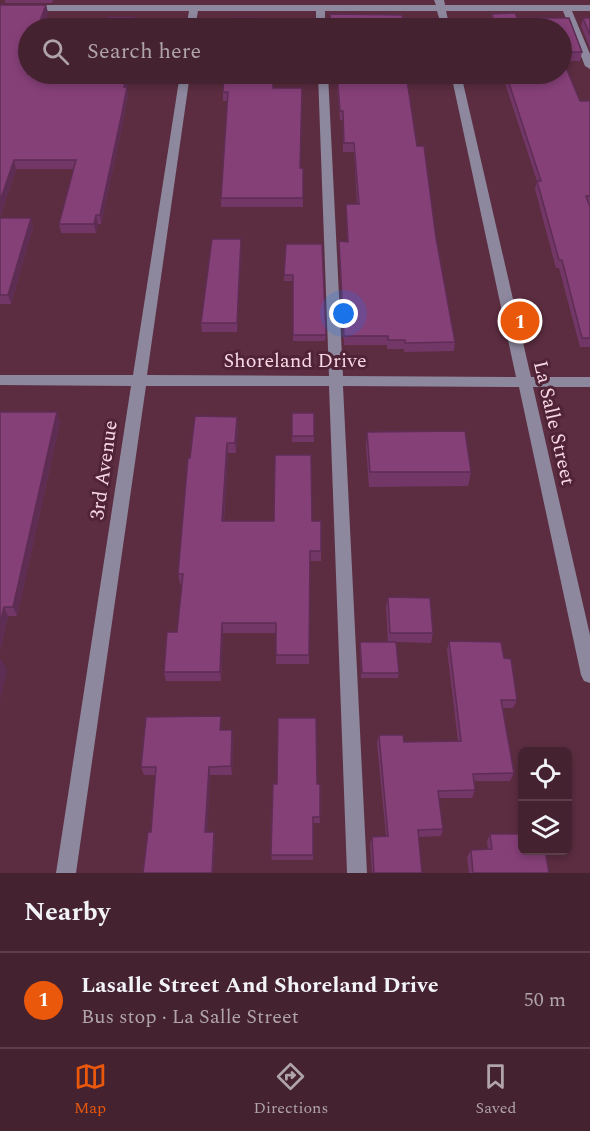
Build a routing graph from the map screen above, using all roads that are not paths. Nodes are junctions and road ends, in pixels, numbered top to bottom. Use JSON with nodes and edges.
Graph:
{"nodes":[{"id":1,"x":440,"y":4,"type":"edge"},
{"id":2,"x":0,"y":8,"type":"edge"},
{"id":3,"x":194,"y":8,"type":"junction"},
{"id":4,"x":320,"y":8,"type":"junction"},
{"id":5,"x":566,"y":8,"type":"junction"},
{"id":6,"x":590,"y":8,"type":"edge"},
{"id":7,"x":192,"y":18,"type":"edge"},
{"id":8,"x":320,"y":18,"type":"edge"},
{"id":9,"x":570,"y":18,"type":"edge"},
{"id":10,"x":572,"y":22,"type":"edge"},
{"id":11,"x":590,"y":66,"type":"edge"},
{"id":12,"x":183,"y":84,"type":"edge"},
{"id":13,"x":323,"y":84,"type":"edge"},
{"id":14,"x":458,"y":84,"type":"edge"},
{"id":15,"x":0,"y":380,"type":"edge"},
{"id":16,"x":139,"y":381,"type":"junction"},
{"id":17,"x":337,"y":381,"type":"junction"},
{"id":18,"x":525,"y":382,"type":"junction"},
{"id":19,"x":590,"y":382,"type":"edge"},
{"id":20,"x":590,"y":675,"type":"edge"},
{"id":21,"x":66,"y":873,"type":"edge"},
{"id":22,"x":357,"y":873,"type":"edge"}],
"edges":[{"from":1,"to":4,"type":"street"},
{"from":1,"to":5,"type":"street"},
{"from":2,"to":3,"type":"street"},
{"from":3,"to":4,"type":"street"},
{"from":3,"to":7,"type":"street"},
{"from":4,"to":8,"type":"street"},
{"from":5,"to":6,"type":"street"},
{"from":5,"to":9,"type":"street"},
{"from":10,"to":11,"type":"street"},
{"from":12,"to":16,"type":"street","name":"3rd Avenue"},
{"from":13,"to":17,"type":"street"},
{"from":14,"to":18,"type":"street","name":"La Salle Street"},
{"from":15,"to":16,"type":"street","name":"Shoreland Drive"},
{"from":16,"to":17,"type":"street","name":"Shoreland Drive"},
{"from":16,"to":21,"type":"street","name":"3rd Avenue"},
{"from":17,"to":18,"type":"street","name":"Shoreland Drive"},
{"from":17,"to":22,"type":"street"},
{"from":18,"to":19,"type":"street","name":"Shoreland Drive"},
{"from":18,"to":20,"type":"street","name":"La Salle Street"}]}
